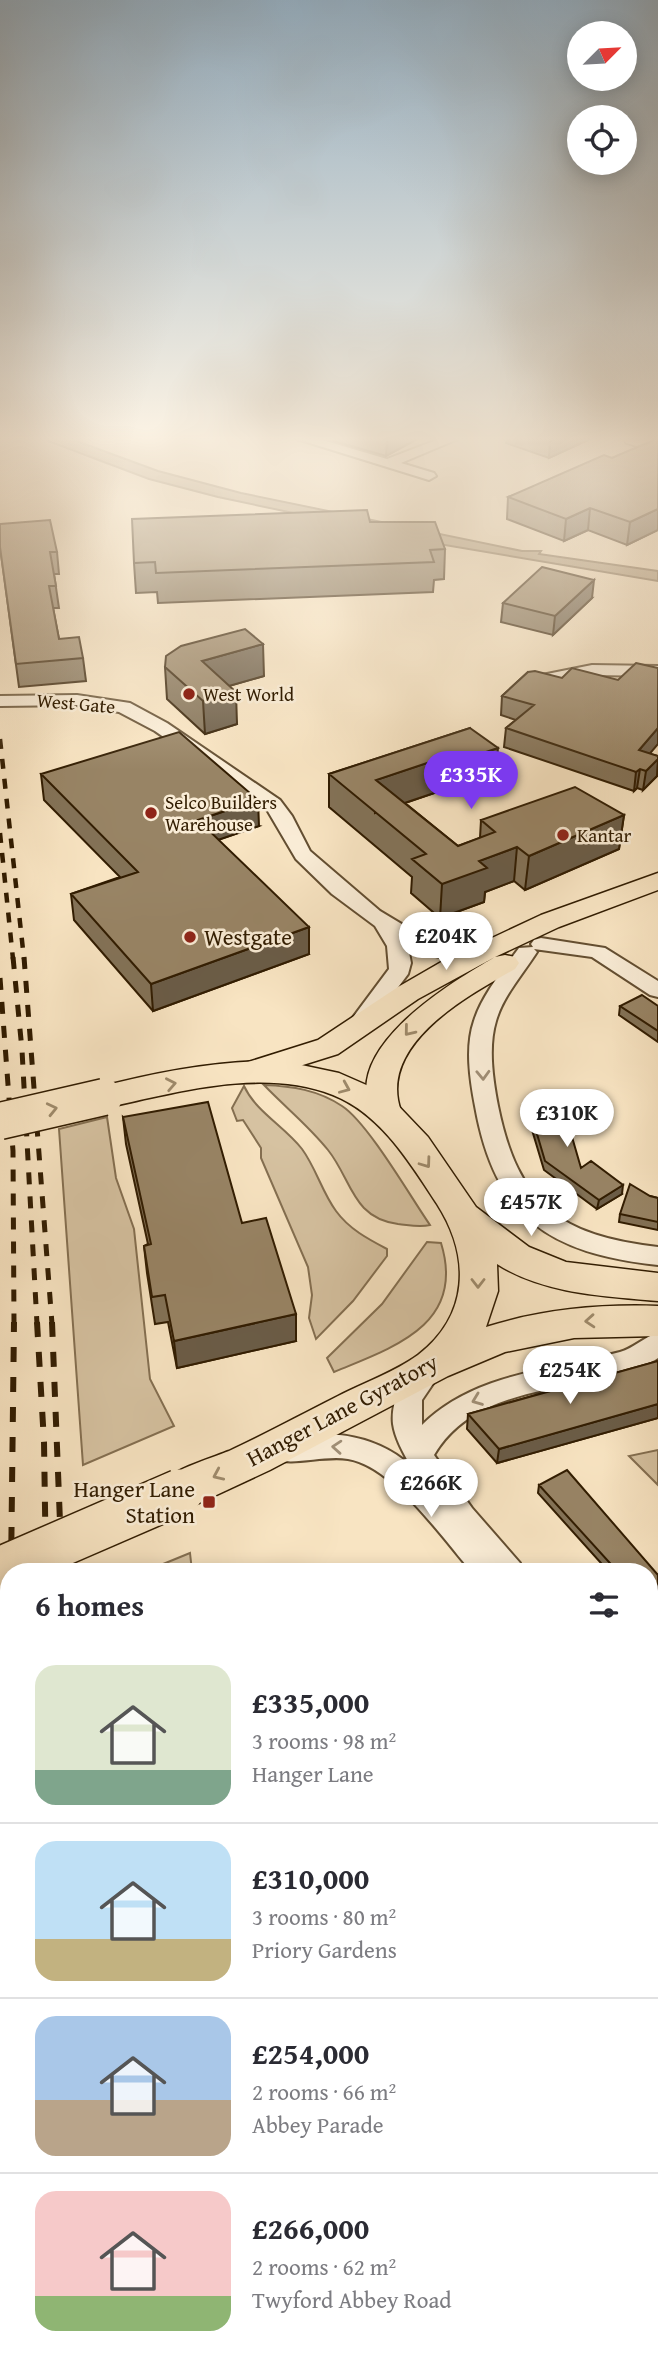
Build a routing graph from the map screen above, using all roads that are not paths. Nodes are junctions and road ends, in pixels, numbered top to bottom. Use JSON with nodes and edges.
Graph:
{"nodes":[{"id":1,"x":658,"y":671,"type":"edge"},
{"id":2,"x":527,"y":683,"type":"edge"},
{"id":3,"x":0,"y":701,"type":"edge"},
{"id":4,"x":658,"y":881,"type":"edge"},
{"id":5,"x":625,"y":895,"type":"junction"},
{"id":6,"x":381,"y":921,"type":"junction"},
{"id":7,"x":413,"y":942,"type":"junction"},
{"id":8,"x":534,"y":948,"type":"junction"},
{"id":9,"x":479,"y":955,"type":"junction"},
{"id":10,"x":452,"y":981,"type":"junction"},
{"id":11,"x":658,"y":990,"type":"edge"},
{"id":12,"x":359,"y":1024,"type":"junction"},
{"id":13,"x":255,"y":1070,"type":"junction"},
{"id":14,"x":386,"y":1111,"type":"junction"},
{"id":15,"x":0,"y":1121,"type":"edge"},
{"id":16,"x":464,"y":1217,"type":"junction"},
{"id":17,"x":658,"y":1256,"type":"edge"},
{"id":18,"x":658,"y":1287,"type":"edge"},
{"id":19,"x":658,"y":1321,"type":"edge"},
{"id":20,"x":658,"y":1343,"type":"edge"},
{"id":21,"x":430,"y":1368,"type":"junction"},
{"id":22,"x":419,"y":1454,"type":"junction"},
{"id":23,"x":255,"y":1458,"type":"junction"},
{"id":24,"x":16,"y":1563,"type":"edge"},
{"id":25,"x":483,"y":1563,"type":"edge"},
{"id":26,"x":501,"y":1563,"type":"edge"}],
"edges":[{"from":1,"to":2,"type":"street"},
{"from":3,"to":6,"type":"street","name":"West Gate"},
{"from":4,"to":5,"type":"main road"},
{"from":5,"to":8,"type":"main road"},
{"from":5,"to":9,"type":"main road"},
{"from":6,"to":7,"type":"street","name":"West Gate"},
{"from":6,"to":12,"type":"street","name":"West Gate"},
{"from":7,"to":9,"type":"street","name":"West Gate"},
{"from":7,"to":10,"type":"street","name":"West Gate"},
{"from":8,"to":10,"type":"main road"},
{"from":8,"to":11,"type":"street"},
{"from":8,"to":17,"type":"street","one_way":true},
{"from":9,"to":10,"type":"main road"},
{"from":10,"to":12,"type":"main road"},
{"from":10,"to":14,"type":"main road","one_way":true},
{"from":12,"to":13,"type":"main road"},
{"from":13,"to":14,"type":"highway","name":"Hanger Lane Gyratory","one_way":true},
{"from":15,"to":13,"type":"highway","name":"Hanger Lane Gyratory","one_way":true,"bridge":true},
{"from":14,"to":16,"type":"highway","name":"Hanger Lane Gyratory","one_way":true},
{"from":16,"to":18,"type":"highway"},
{"from":16,"to":21,"type":"highway","name":"Hanger Lane Gyratory","one_way":true},
{"from":19,"to":21,"type":"highway","one_way":true},
{"from":20,"to":22,"type":"street","one_way":true},
{"from":21,"to":22,"type":"street"},
{"from":21,"to":23,"type":"highway","name":"Hanger Lane Gyratory"},
{"from":22,"to":26,"type":"street"},
{"from":23,"to":24,"type":"highway","name":"Hanger Lane Gyratory","one_way":true,"bridge":true},
{"from":25,"to":23,"type":"street","one_way":true}]}
